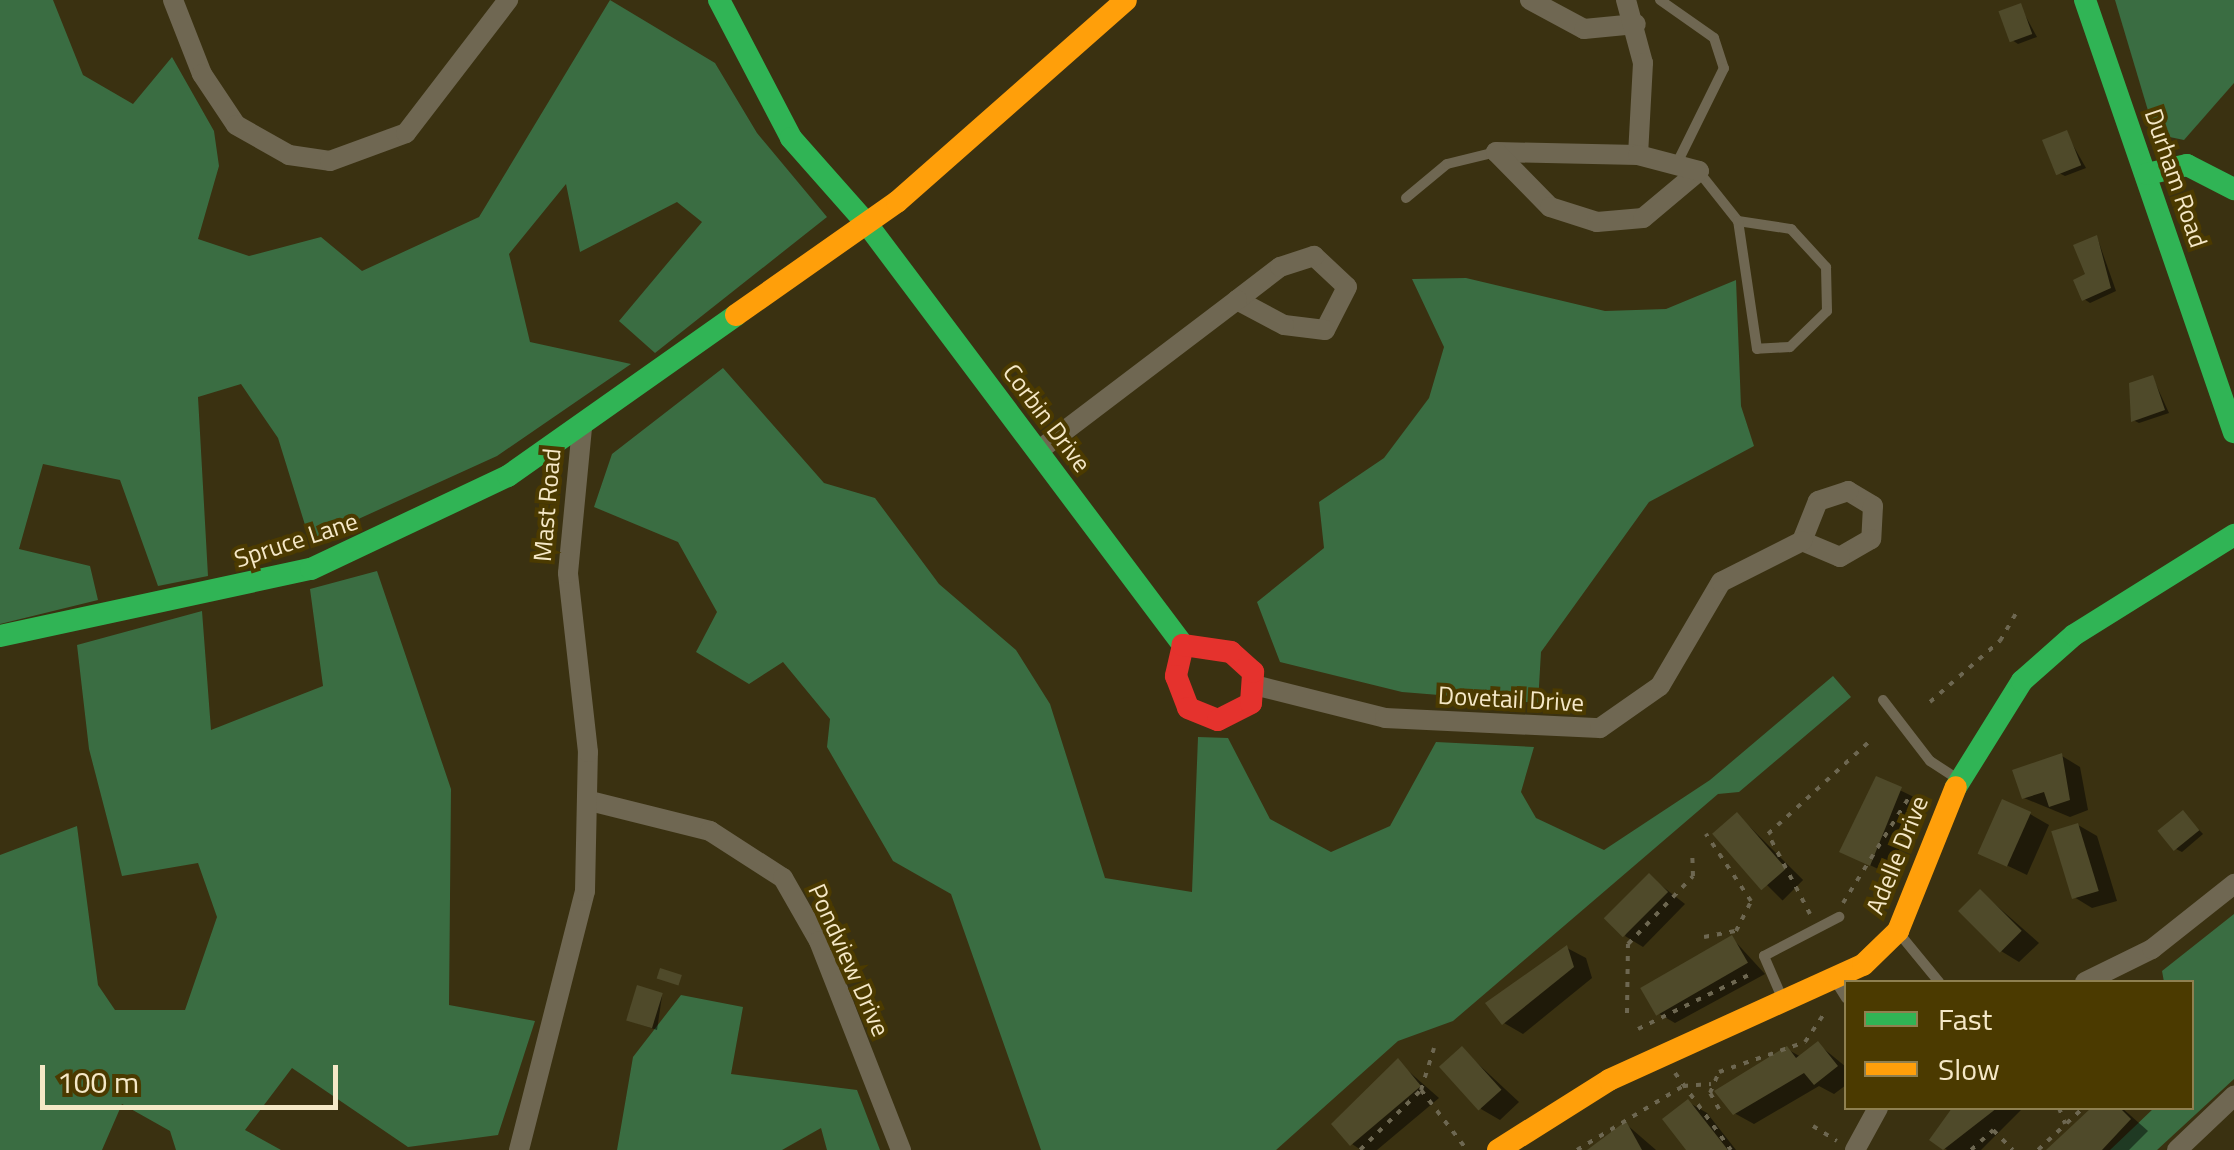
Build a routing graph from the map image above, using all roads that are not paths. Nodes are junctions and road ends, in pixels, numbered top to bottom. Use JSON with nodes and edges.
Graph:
{"nodes":[{"id":1,"x":173,"y":0,"type":"edge"},
{"id":2,"x":508,"y":0,"type":"edge"},
{"id":3,"x":719,"y":0,"type":"edge"},
{"id":4,"x":1126,"y":0,"type":"edge"},
{"id":5,"x":1530,"y":0,"type":"edge"},
{"id":6,"x":1626,"y":0,"type":"edge"},
{"id":7,"x":1660,"y":0,"type":"edge"},
{"id":8,"x":2085,"y":0,"type":"edge"},
{"id":9,"x":1636,"y":24,"type":"junction"},
{"id":10,"x":1496,"y":152,"type":"junction"},
{"id":11,"x":1638,"y":156,"type":"junction"},
{"id":12,"x":1678,"y":160,"type":"junction"},
{"id":13,"x":1699,"y":171,"type":"junction"},
{"id":14,"x":2147,"y":174,"type":"junction"},
{"id":15,"x":2234,"y":189,"type":"edge"},
{"id":16,"x":1406,"y":198,"type":"dead end"},
{"id":17,"x":1738,"y":222,"type":"junction"},
{"id":18,"x":867,"y":224,"type":"junction"},
{"id":19,"x":1238,"y":300,"type":"junction"},
{"id":20,"x":582,"y":427,"type":"junction"},
{"id":21,"x":2234,"y":432,"type":"edge"},
{"id":22,"x":1038,"y":451,"type":"junction"},
{"id":23,"x":2234,"y":534,"type":"edge"},
{"id":24,"x":1802,"y":541,"type":"dead end"},
{"id":25,"x":0,"y":636,"type":"edge"},
{"id":26,"x":1183,"y":645,"type":"junction"},
{"id":27,"x":1258,"y":686,"type":"junction"},
{"id":28,"x":1883,"y":700,"type":"dead end"},
{"id":29,"x":1958,"y":780,"type":"junction"},
{"id":30,"x":590,"y":802,"type":"junction"},
{"id":31,"x":2234,"y":884,"type":"edge"},
{"id":32,"x":1840,"y":917,"type":"road end"},
{"id":33,"x":1898,"y":931,"type":"junction"},
{"id":34,"x":1851,"y":980,"type":"edge"},
{"id":35,"x":1937,"y":980,"type":"edge"},
{"id":36,"x":2088,"y":980,"type":"edge"},
{"id":37,"x":1841,"y":990,"type":"edge"},
{"id":38,"x":1784,"y":1000,"type":"junction"},
{"id":39,"x":2234,"y":1096,"type":"edge"},
{"id":40,"x":1876,"y":1110,"type":"edge"},
{"id":41,"x":1848,"y":1147,"type":"edge"},
{"id":42,"x":519,"y":1150,"type":"edge"},
{"id":43,"x":901,"y":1150,"type":"edge"},
{"id":44,"x":1498,"y":1150,"type":"edge"},
{"id":45,"x":2178,"y":1150,"type":"edge"}],
"edges":[{"from":1,"to":2,"type":"street"},
{"from":3,"to":18,"type":"street","name":"Corbin Drive"},
{"from":4,"to":18,"type":"street","name":"Mast Road"},
{"from":5,"to":9,"type":"street"},
{"from":6,"to":9,"type":"street"},
{"from":7,"to":12,"type":"lane"},
{"from":8,"to":14,"type":"street","name":"Durham Road"},
{"from":9,"to":11,"type":"street"},
{"from":10,"to":11,"type":"street"},
{"from":10,"to":13,"type":"street"},
{"from":10,"to":16,"type":"lane"},
{"from":11,"to":12,"type":"street"},
{"from":12,"to":13,"type":"street"},
{"from":13,"to":17,"type":"lane"},
{"from":14,"to":15,"type":"street"},
{"from":14,"to":21,"type":"street","name":"Durham Road"},
{"from":17,"to":17,"type":"lane"},
{"from":18,"to":20,"type":"street","name":"Mast Road"},
{"from":18,"to":22,"type":"street","name":"Corbin Drive"},
{"from":19,"to":19,"type":"street"},
{"from":19,"to":22,"type":"street"},
{"from":20,"to":25,"type":"street","name":"Spruce Lane"},
{"from":20,"to":30,"type":"street","name":"Mast Road"},
{"from":22,"to":26,"type":"street","name":"Corbin Drive"},
{"from":23,"to":29,"type":"street","name":"Adelle Drive"},
{"from":24,"to":27,"type":"street","name":"Dovetail Drive"},
{"from":26,"to":27,"type":"street"},
{"from":26,"to":27,"type":"street"},
{"from":28,"to":29,"type":"lane"},
{"from":29,"to":33,"type":"street","name":"Adelle Drive"},
{"from":30,"to":42,"type":"street","name":"Mast Road"},
{"from":30,"to":43,"type":"street","name":"Pondview Drive"},
{"from":31,"to":36,"type":"street"},
{"from":32,"to":38,"type":"lane"},
{"from":33,"to":34,"type":"street","name":"Adelle Drive"},
{"from":33,"to":35,"type":"lane"},
{"from":37,"to":38,"type":"street","name":"Adelle Drive"},
{"from":38,"to":44,"type":"street","name":"Adelle Drive"},
{"from":39,"to":45,"type":"street"},
{"from":40,"to":41,"type":"street"}]}
